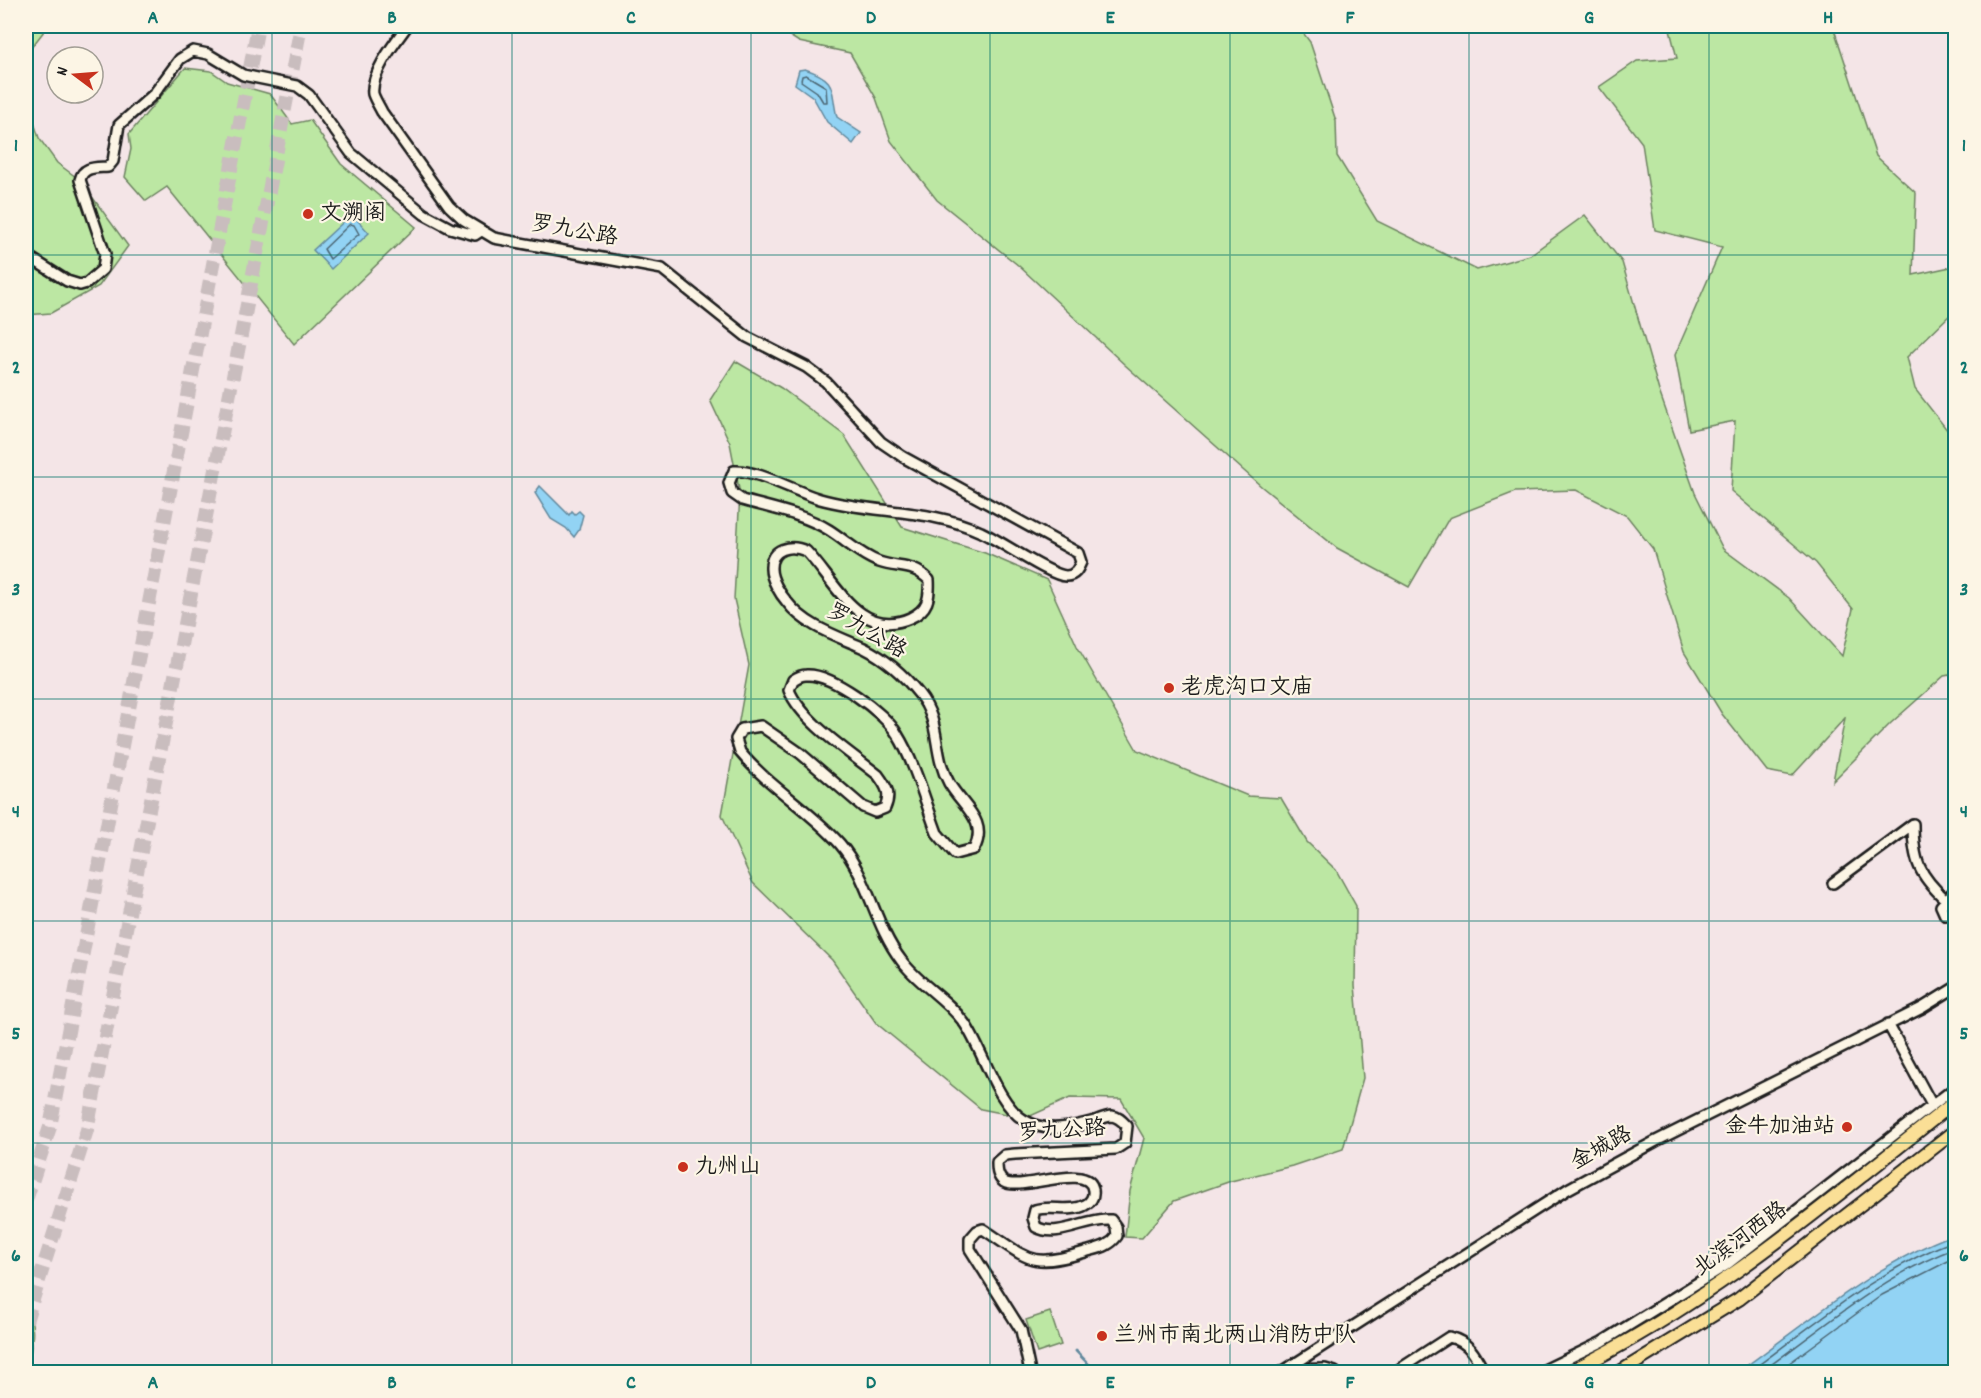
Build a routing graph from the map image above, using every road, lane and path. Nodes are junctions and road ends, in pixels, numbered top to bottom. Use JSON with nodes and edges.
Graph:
{"nodes":[{"id":1,"x":407,"y":26,"type":"edge"},
{"id":2,"x":482,"y":231,"type":"junction"},
{"id":3,"x":26,"y":255,"type":"edge"},
{"id":4,"x":1833,"y":883,"type":"dead end"},
{"id":5,"x":1956,"y":889,"type":"edge"},
{"id":6,"x":1946,"y":900,"type":"junction"},
{"id":7,"x":1956,"y":914,"type":"edge"},
{"id":8,"x":1956,"y":987,"type":"edge"},
{"id":9,"x":1888,"y":1024,"type":"junction"},
{"id":10,"x":1956,"y":1087,"type":"edge"},
{"id":11,"x":1956,"y":1101,"type":"edge"},
{"id":12,"x":1932,"y":1106,"type":"junction"},
{"id":13,"x":1923,"y":1119,"type":"junction"},
{"id":14,"x":1910,"y":1129,"type":"junction"},
{"id":15,"x":1956,"y":1130,"type":"edge"},
{"id":16,"x":1284,"y":1371,"type":"edge"},
{"id":17,"x":1030,"y":1372,"type":"edge"},
{"id":18,"x":1335,"y":1372,"type":"edge"},
{"id":19,"x":1395,"y":1372,"type":"edge"},
{"id":20,"x":1484,"y":1372,"type":"edge"},
{"id":21,"x":1540,"y":1372,"type":"edge"},
{"id":22,"x":1569,"y":1372,"type":"edge"},
{"id":23,"x":1620,"y":1372,"type":"edge"}],
"edges":[{"from":1,"to":2,"type":"street","name":"罗九公路"},
{"from":2,"to":3,"type":"street"},
{"from":2,"to":17,"type":"street","name":"罗九公路"},
{"from":4,"to":6,"type":"street"},
{"from":5,"to":6,"type":"street"},
{"from":6,"to":7,"type":"street"},
{"from":8,"to":9,"type":"street","name":"金城路"},
{"from":9,"to":12,"type":"street"},
{"from":9,"to":16,"type":"street","name":"金城路"},
{"from":10,"to":12,"type":"street"},
{"from":11,"to":13,"type":"main road","name":"北滨河西路"},
{"from":12,"to":13,"type":"street"},
{"from":13,"to":14,"type":"main road","name":"北滨河西路"},
{"from":14,"to":21,"type":"street"},
{"from":14,"to":22,"type":"main road","name":"北滨河西路"},
{"from":15,"to":23,"type":"main road","name":"北滨河西路"},
{"from":16,"to":18,"type":"street"},
{"from":19,"to":20,"type":"street"}]}
